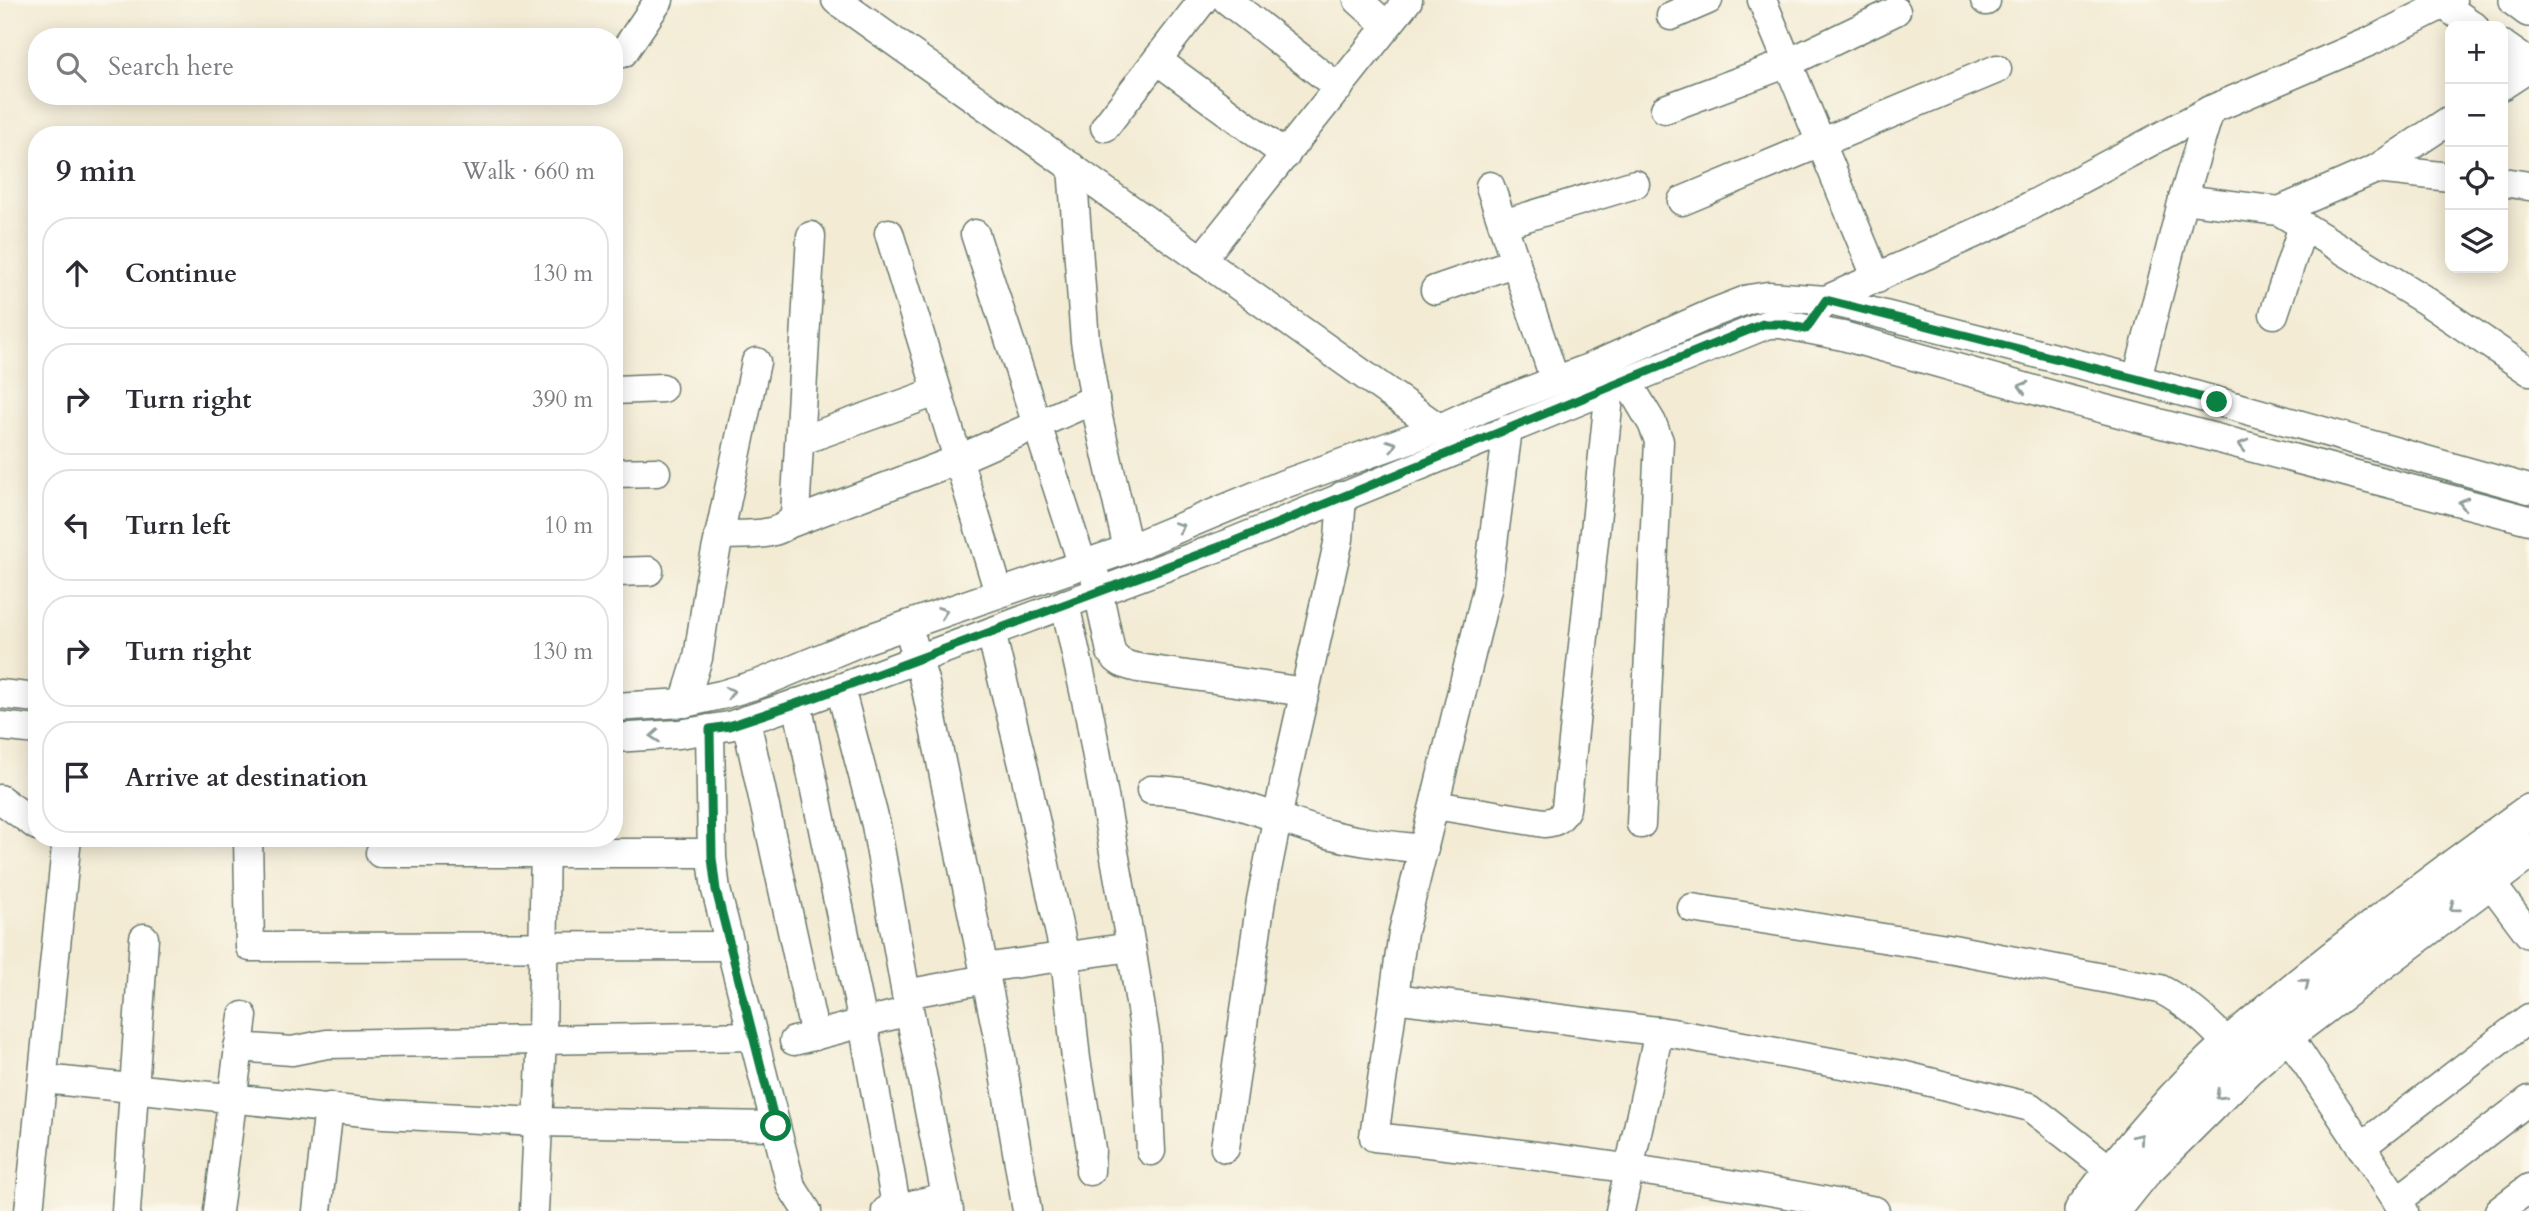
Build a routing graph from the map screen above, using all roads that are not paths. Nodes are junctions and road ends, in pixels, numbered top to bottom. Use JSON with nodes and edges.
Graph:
{"nodes":[{"id":1,"x":659,"y":0,"type":"edge"},
{"id":2,"x":836,"y":0,"type":"edge"},
{"id":3,"x":1203,"y":0,"type":"edge"},
{"id":4,"x":1227,"y":0,"type":"edge"},
{"id":5,"x":1358,"y":0,"type":"edge"},
{"id":6,"x":1408,"y":0,"type":"edge"},
{"id":7,"x":1708,"y":0,"type":"edge"},
{"id":8,"x":1762,"y":0,"type":"edge"},
{"id":9,"x":2517,"y":0,"type":"edge"},
{"id":10,"x":2448,"y":3,"type":"edge"},
{"id":11,"x":2529,"y":9,"type":"edge"},
{"id":12,"x":1896,"y":10,"type":"dead end"},
{"id":13,"x":1671,"y":16,"type":"dead end"},
{"id":14,"x":2468,"y":21,"type":"edge"},
{"id":15,"x":1387,"y":26,"type":"junction"},
{"id":16,"x":2508,"y":50,"type":"edge"},
{"id":17,"x":624,"y":53,"type":"dead end"},
{"id":18,"x":1157,"y":60,"type":"junction"},
{"id":19,"x":1788,"y":63,"type":"junction"},
{"id":20,"x":2529,"y":66,"type":"edge"},
{"id":21,"x":1997,"y":69,"type":"dead end"},
{"id":22,"x":2504,"y":84,"type":"edge"},
{"id":23,"x":1339,"y":88,"type":"junction"},
{"id":24,"x":1665,"y":108,"type":"dead end"},
{"id":25,"x":2210,"y":110,"type":"junction"},
{"id":26,"x":2445,"y":123,"type":"edge"},
{"id":27,"x":1105,"y":127,"type":"dead end"},
{"id":28,"x":1821,"y":143,"type":"junction"},
{"id":29,"x":1286,"y":155,"type":"junction"},
{"id":30,"x":1072,"y":167,"type":"junction"},
{"id":31,"x":2376,"y":169,"type":"junction"},
{"id":32,"x":2445,"y":176,"type":"edge"},
{"id":33,"x":2508,"y":183,"type":"edge"},
{"id":34,"x":1635,"y":184,"type":"dead end"},
{"id":35,"x":1490,"y":186,"type":"dead end"},
{"id":36,"x":2529,"y":186,"type":"edge"},
{"id":37,"x":2183,"y":199,"type":"junction"},
{"id":38,"x":1682,"y":201,"type":"dead end"},
{"id":39,"x":2279,"y":211,"type":"junction"},
{"id":40,"x":1503,"y":224,"type":"junction"},
{"id":41,"x":2303,"y":226,"type":"junction"},
{"id":42,"x":889,"y":233,"type":"dead end"},
{"id":43,"x":975,"y":234,"type":"dead end"},
{"id":44,"x":811,"y":236,"type":"dead end"},
{"id":45,"x":1201,"y":260,"type":"junction"},
{"id":46,"x":1516,"y":262,"type":"junction"},
{"id":47,"x":1877,"y":279,"type":"junction"},
{"id":48,"x":1435,"y":290,"type":"dead end"},
{"id":49,"x":1826,"y":300,"type":"junction"},
{"id":50,"x":2274,"y":314,"type":"dead end"},
{"id":51,"x":1806,"y":329,"type":"junction"},
{"id":52,"x":756,"y":362,"type":"dead end"},
{"id":53,"x":2529,"y":371,"type":"edge"},
{"id":54,"x":2137,"y":379,"type":"junction"},
{"id":55,"x":1555,"y":381,"type":"junction"},
{"id":56,"x":1619,"y":385,"type":"junction"},
{"id":57,"x":662,"y":388,"type":"dead end"},
{"id":58,"x":623,"y":390,"type":"edge"},
{"id":59,"x":936,"y":392,"type":"junction"},
{"id":60,"x":1095,"y":399,"type":"junction"},
{"id":61,"x":1036,"y":424,"type":"junction"},
{"id":62,"x":1440,"y":428,"type":"junction"},
{"id":63,"x":1508,"y":429,"type":"junction"},
{"id":64,"x":800,"y":441,"type":"junction"},
{"id":65,"x":1464,"y":447,"type":"junction"},
{"id":66,"x":957,"y":460,"type":"junction"},
{"id":67,"x":656,"y":472,"type":"dead end"},
{"id":68,"x":623,"y":473,"type":"edge"},
{"id":69,"x":2529,"y":489,"type":"edge"},
{"id":70,"x":1342,"y":496,"type":"junction"},
{"id":71,"x":2529,"y":520,"type":"edge"},
{"id":72,"x":791,"y":523,"type":"junction"},
{"id":73,"x":719,"y":535,"type":"junction"},
{"id":74,"x":1128,"y":549,"type":"junction"},
{"id":75,"x":1087,"y":562,"type":"junction"},
{"id":76,"x":649,"y":571,"type":"dead end"},
{"id":77,"x":623,"y":572,"type":"edge"},
{"id":78,"x":1098,"y":592,"type":"junction"},
{"id":79,"x":999,"y":593,"type":"junction"},
{"id":80,"x":1065,"y":604,"type":"junction"},
{"id":81,"x":908,"y":624,"type":"junction"},
{"id":82,"x":991,"y":632,"type":"junction"},
{"id":83,"x":918,"y":659,"type":"junction"},
{"id":84,"x":840,"y":688,"type":"junction"},
{"id":85,"x":1305,"y":692,"type":"junction"},
{"id":86,"x":0,"y":694,"type":"edge"},
{"id":87,"x":28,"y":697,"type":"edge"},
{"id":88,"x":684,"y":703,"type":"junction"},
{"id":89,"x":797,"y":703,"type":"junction"},
{"id":90,"x":623,"y":707,"type":"edge"},
{"id":91,"x":746,"y":720,"type":"junction"},
{"id":92,"x":0,"y":726,"type":"edge"},
{"id":93,"x":28,"y":729,"type":"edge"},
{"id":94,"x":710,"y":729,"type":"junction"},
{"id":95,"x":623,"y":737,"type":"edge"},
{"id":96,"x":1151,"y":790,"type":"dead end"},
{"id":97,"x":0,"y":799,"type":"edge"},
{"id":98,"x":1435,"y":805,"type":"junction"},
{"id":99,"x":2529,"y":812,"type":"edge"},
{"id":100,"x":28,"y":819,"type":"edge"},
{"id":101,"x":1278,"y":819,"type":"junction"},
{"id":102,"x":1641,"y":824,"type":"dead end"},
{"id":103,"x":63,"y":847,"type":"edge"},
{"id":104,"x":248,"y":847,"type":"edge"},
{"id":105,"x":504,"y":847,"type":"edge"},
{"id":106,"x":545,"y":847,"type":"edge"},
{"id":107,"x":587,"y":847,"type":"edge"},
{"id":108,"x":1424,"y":849,"type":"junction"},
{"id":109,"x":2529,"y":851,"type":"edge"},
{"id":110,"x":380,"y":853,"type":"dead end"},
{"id":111,"x":712,"y":853,"type":"junction"},
{"id":112,"x":2479,"y":868,"type":"junction"},
{"id":113,"x":1692,"y":908,"type":"dead end"},
{"id":114,"x":2529,"y":934,"type":"edge"},
{"id":115,"x":144,"y":938,"type":"dead end"},
{"id":116,"x":730,"y":946,"type":"junction"},
{"id":117,"x":543,"y":947,"type":"junction"},
{"id":118,"x":1131,"y":947,"type":"junction"},
{"id":119,"x":1065,"y":957,"type":"junction"},
{"id":120,"x":985,"y":974,"type":"junction"},
{"id":121,"x":1394,"y":998,"type":"junction"},
{"id":122,"x":908,"y":1002,"type":"junction"},
{"id":123,"x":243,"y":1016,"type":"dead end"},
{"id":124,"x":2529,"y":1018,"type":"edge"},
{"id":125,"x":863,"y":1023,"type":"junction"},
{"id":126,"x":1659,"y":1031,"type":"junction"},
{"id":127,"x":2287,"y":1034,"type":"junction"},
{"id":128,"x":753,"y":1036,"type":"junction"},
{"id":129,"x":541,"y":1038,"type":"junction"},
{"id":130,"x":238,"y":1047,"type":"junction"},
{"id":131,"x":2238,"y":1057,"type":"junction"},
{"id":132,"x":44,"y":1079,"type":"junction"},
{"id":133,"x":135,"y":1088,"type":"junction"},
{"id":134,"x":234,"y":1097,"type":"junction"},
{"id":135,"x":2529,"y":1100,"type":"edge"},
{"id":136,"x":329,"y":1107,"type":"junction"},
{"id":137,"x":536,"y":1122,"type":"junction"},
{"id":138,"x":776,"y":1126,"type":"junction"},
{"id":139,"x":2361,"y":1147,"type":"junction"},
{"id":140,"x":1225,"y":1148,"type":"dead end"},
{"id":141,"x":1151,"y":1151,"type":"dead end"},
{"id":142,"x":1629,"y":1168,"type":"junction"},
{"id":143,"x":1090,"y":1171,"type":"dead end"},
{"id":144,"x":2529,"y":1188,"type":"edge"},
{"id":145,"x":2118,"y":1189,"type":"edge"},
{"id":146,"x":948,"y":1204,"type":"edge"},
{"id":147,"x":2400,"y":1206,"type":"edge"},
{"id":148,"x":893,"y":1210,"type":"edge"},
{"id":149,"x":29,"y":1211,"type":"edge"},
{"id":150,"x":125,"y":1211,"type":"edge"},
{"id":151,"x":218,"y":1211,"type":"edge"},
{"id":152,"x":317,"y":1211,"type":"edge"},
{"id":153,"x":534,"y":1211,"type":"edge"},
{"id":154,"x":807,"y":1211,"type":"edge"},
{"id":155,"x":1027,"y":1211,"type":"edge"},
{"id":156,"x":1620,"y":1211,"type":"edge"},
{"id":157,"x":1875,"y":1211,"type":"edge"},
{"id":158,"x":2082,"y":1211,"type":"edge"},
{"id":159,"x":2499,"y":1211,"type":"edge"}],
"edges":[{"from":1,"to":17,"type":"street"},
{"from":2,"to":30,"type":"street"},
{"from":3,"to":18,"type":"street"},
{"from":4,"to":23,"type":"street"},
{"from":5,"to":15,"type":"street"},
{"from":6,"to":15,"type":"street"},
{"from":7,"to":13,"type":"street"},
{"from":8,"to":19,"type":"street"},
{"from":9,"to":11,"type":"main road"},
{"from":10,"to":14,"type":"street"},
{"from":10,"to":25,"type":"street"},
{"from":12,"to":19,"type":"street"},
{"from":15,"to":23,"type":"street"},
{"from":16,"to":20,"type":"street"},
{"from":18,"to":27,"type":"street"},
{"from":18,"to":29,"type":"street"},
{"from":19,"to":24,"type":"street"},
{"from":19,"to":28,"type":"street"},
{"from":20,"to":22,"type":"street"},
{"from":21,"to":28,"type":"street"},
{"from":23,"to":29,"type":"street"},
{"from":25,"to":37,"type":"street"},
{"from":25,"to":47,"type":"street"},
{"from":26,"to":31,"type":"street"},
{"from":28,"to":38,"type":"street"},
{"from":28,"to":47,"type":"street"},
{"from":29,"to":45,"type":"street"},
{"from":30,"to":45,"type":"street"},
{"from":30,"to":60,"type":"street"},
{"from":31,"to":32,"type":"street"},
{"from":31,"to":39,"type":"street"},
{"from":33,"to":36,"type":"street"},
{"from":34,"to":40,"type":"street"},
{"from":35,"to":40,"type":"street"},
{"from":37,"to":39,"type":"street"},
{"from":37,"to":54,"type":"street"},
{"from":39,"to":41,"type":"street"},
{"from":40,"to":46,"type":"street"},
{"from":41,"to":50,"type":"street"},
{"from":41,"to":53,"type":"street"},
{"from":42,"to":59,"type":"street"},
{"from":43,"to":61,"type":"street"},
{"from":44,"to":64,"type":"street"},
{"from":45,"to":62,"type":"street"},
{"from":46,"to":48,"type":"street"},
{"from":46,"to":55,"type":"street"},
{"from":47,"to":49,"type":"street"},
{"from":49,"to":51,"type":"street"},
{"from":49,"to":54,"type":"street"},
{"from":49,"to":55,"type":"street"},
{"from":51,"to":56,"type":"street"},
{"from":71,"to":51,"type":"street","one_way":true},
{"from":52,"to":73,"type":"street"},
{"from":54,"to":69,"type":"street"},
{"from":55,"to":62,"type":"street"},
{"from":56,"to":63,"type":"street"},
{"from":56,"to":98,"type":"street"},
{"from":56,"to":102,"type":"street"},
{"from":57,"to":58,"type":"street"},
{"from":59,"to":64,"type":"street"},
{"from":59,"to":66,"type":"street"},
{"from":60,"to":61,"type":"street"},
{"from":60,"to":74,"type":"street"},
{"from":61,"to":66,"type":"street"},
{"from":61,"to":75,"type":"street"},
{"from":62,"to":65,"type":"street"},
{"from":74,"to":62,"type":"street","one_way":true},
{"from":63,"to":65,"type":"street"},
{"from":63,"to":98,"type":"street"},
{"from":64,"to":72,"type":"street"},
{"from":65,"to":70,"type":"street"},
{"from":66,"to":72,"type":"street"},
{"from":66,"to":79,"type":"street"},
{"from":67,"to":68,"type":"street"},
{"from":70,"to":78,"type":"street"},
{"from":70,"to":85,"type":"street"},
{"from":72,"to":73,"type":"street"},
{"from":73,"to":88,"type":"street"},
{"from":74,"to":75,"type":"street"},
{"from":75,"to":78,"type":"street"},
{"from":75,"to":79,"type":"street"},
{"from":76,"to":77,"type":"street"},
{"from":78,"to":80,"type":"street"},
{"from":78,"to":85,"type":"street"},
{"from":81,"to":79,"type":"street","one_way":true},
{"from":80,"to":82,"type":"street"},
{"from":80,"to":118,"type":"street"},
{"from":81,"to":83,"type":"street"},
{"from":88,"to":81,"type":"street","one_way":true},
{"from":82,"to":83,"type":"street"},
{"from":82,"to":119,"type":"street"},
{"from":83,"to":84,"type":"street"},
{"from":83,"to":120,"type":"street"},
{"from":84,"to":89,"type":"street"},
{"from":84,"to":122,"type":"street"},
{"from":85,"to":101,"type":"street"},
{"from":86,"to":87,"type":"street"},
{"from":88,"to":90,"type":"street"},
{"from":89,"to":91,"type":"street"},
{"from":89,"to":125,"type":"street"},
{"from":91,"to":94,"type":"street"},
{"from":91,"to":125,"type":"street"},
{"from":92,"to":93,"type":"street"},
{"from":94,"to":95,"type":"street","one_way":true},
{"from":94,"to":111,"type":"street"},
{"from":96,"to":101,"type":"street"},
{"from":97,"to":100,"type":"street"},
{"from":98,"to":108,"type":"street"},
{"from":99,"to":112,"type":"main road"},
{"from":101,"to":108,"type":"street"},
{"from":101,"to":140,"type":"street"},
{"from":103,"to":132,"type":"street"},
{"from":104,"to":117,"type":"street"},
{"from":105,"to":110,"type":"street"},
{"from":106,"to":117,"type":"street"},
{"from":107,"to":111,"type":"street"},
{"from":108,"to":121,"type":"street"},
{"from":109,"to":112,"type":"main road"},
{"from":111,"to":116,"type":"street"},
{"from":112,"to":114,"type":"street"},
{"from":112,"to":127,"type":"main road","one_way":true},
{"from":131,"to":112,"type":"main road","one_way":true},
{"from":113,"to":131,"type":"street"},
{"from":115,"to":133,"type":"street"},
{"from":116,"to":117,"type":"street"},
{"from":116,"to":128,"type":"street"},
{"from":117,"to":129,"type":"street"},
{"from":118,"to":119,"type":"street"},
{"from":118,"to":141,"type":"street"},
{"from":119,"to":120,"type":"street"},
{"from":119,"to":143,"type":"street"},
{"from":120,"to":122,"type":"street"},
{"from":120,"to":155,"type":"street"},
{"from":121,"to":126,"type":"street"},
{"from":121,"to":142,"type":"street"},
{"from":122,"to":125,"type":"street"},
{"from":122,"to":146,"type":"street"},
{"from":123,"to":130,"type":"street"},
{"from":124,"to":139,"type":"street"},
{"from":125,"to":148,"type":"street"},
{"from":126,"to":142,"type":"street"},
{"from":126,"to":145,"type":"street"},
{"from":127,"to":131,"type":"main road"},
{"from":127,"to":139,"type":"street"},
{"from":128,"to":129,"type":"street"},
{"from":128,"to":138,"type":"street"},
{"from":129,"to":130,"type":"street"},
{"from":129,"to":137,"type":"street"},
{"from":130,"to":134,"type":"street"},
{"from":131,"to":145,"type":"main road"},
{"from":132,"to":133,"type":"street"},
{"from":132,"to":149,"type":"street"},
{"from":133,"to":134,"type":"street"},
{"from":133,"to":150,"type":"street"},
{"from":134,"to":136,"type":"street"},
{"from":134,"to":151,"type":"street"},
{"from":135,"to":147,"type":"street"},
{"from":136,"to":137,"type":"street"},
{"from":136,"to":152,"type":"street"},
{"from":137,"to":138,"type":"street"},
{"from":137,"to":153,"type":"street"},
{"from":138,"to":154,"type":"street"},
{"from":139,"to":147,"type":"street"},
{"from":142,"to":156,"type":"street"},
{"from":142,"to":157,"type":"street"},
{"from":144,"to":159,"type":"street"},
{"from":145,"to":158,"type":"main road"},
{"from":146,"to":148,"type":"street"}]}
